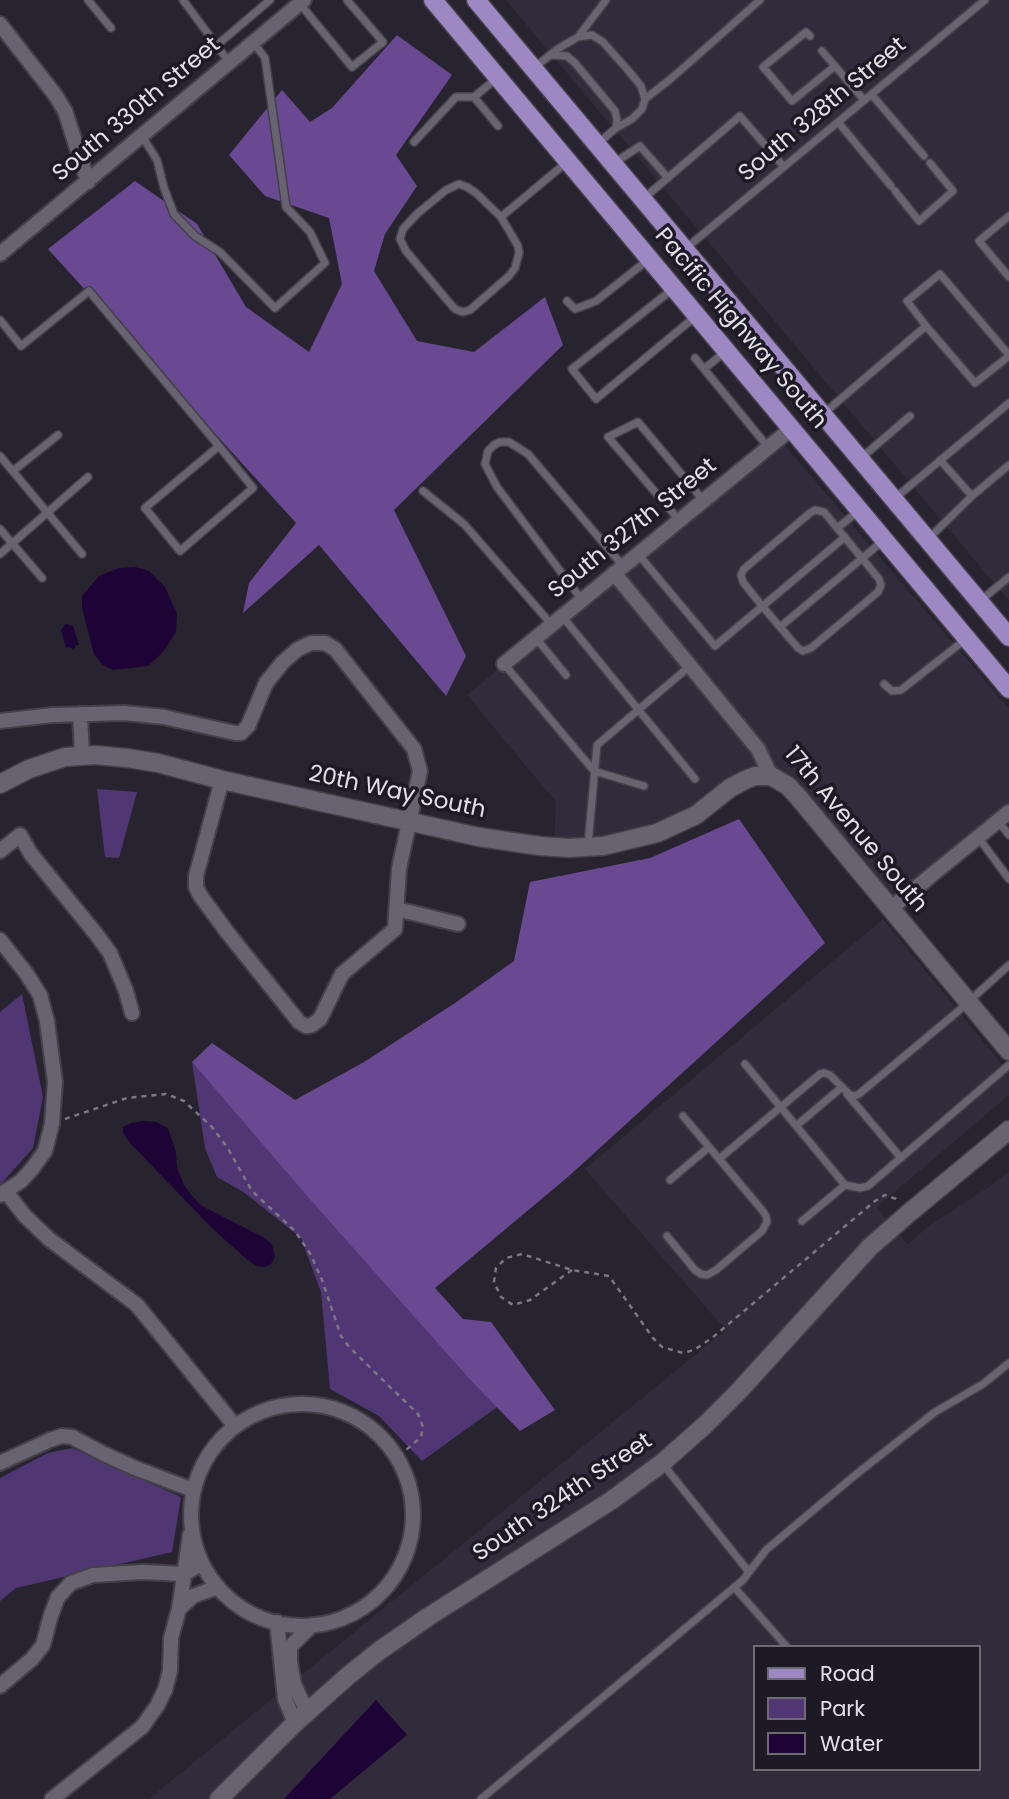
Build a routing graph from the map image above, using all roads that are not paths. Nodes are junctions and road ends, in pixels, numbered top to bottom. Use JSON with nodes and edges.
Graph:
{"nodes":[{"id":1,"x":88,"y":0,"type":"edge"},
{"id":2,"x":183,"y":0,"type":"edge"},
{"id":3,"x":270,"y":0,"type":"edge"},
{"id":4,"x":348,"y":0,"type":"edge"},
{"id":5,"x":433,"y":0,"type":"edge"},
{"id":6,"x":606,"y":0,"type":"edge"},
{"id":7,"x":760,"y":0,"type":"edge"},
{"id":8,"x":985,"y":0,"type":"edge"},
{"id":9,"x":302,"y":2,"type":"edge"},
{"id":10,"x":481,"y":2,"type":"edge"},
{"id":11,"x":0,"y":24,"type":"edge"},
{"id":12,"x":111,"y":28,"type":"dead end"},
{"id":13,"x":810,"y":36,"type":"dead end"},
{"id":14,"x":578,"y":37,"type":"junction"},
{"id":15,"x":253,"y":42,"type":"junction"},
{"id":16,"x":217,"y":45,"type":"junction"},
{"id":17,"x":822,"y":51,"type":"dead end"},
{"id":18,"x":550,"y":55,"type":"junction"},
{"id":19,"x":229,"y":62,"type":"junction"},
{"id":20,"x":835,"y":66,"type":"junction"},
{"id":21,"x":534,"y":69,"type":"junction"},
{"id":22,"x":497,"y":77,"type":"junction"},
{"id":23,"x":872,"y":95,"type":"junction"},
{"id":24,"x":474,"y":97,"type":"junction"},
{"id":25,"x":645,"y":99,"type":"junction"},
{"id":26,"x":864,"y":100,"type":"junction"},
{"id":27,"x":838,"y":122,"type":"junction"},
{"id":28,"x":498,"y":126,"type":"dead end"},
{"id":29,"x":615,"y":128,"type":"junction"},
{"id":30,"x":142,"y":136,"type":"junction"},
{"id":31,"x":414,"y":142,"type":"dead end"},
{"id":32,"x":597,"y":144,"type":"junction"},
{"id":33,"x":924,"y":156,"type":"dead end"},
{"id":34,"x":568,"y":162,"type":"junction"},
{"id":35,"x":930,"y":163,"type":"dead end"},
{"id":36,"x":613,"y":164,"type":"junction"},
{"id":37,"x":785,"y":167,"type":"junction"},
{"id":38,"x":668,"y":178,"type":"junction"},
{"id":39,"x":88,"y":182,"type":"junction"},
{"id":40,"x":643,"y":200,"type":"junction"},
{"id":41,"x":500,"y":217,"type":"junction"},
{"id":42,"x":1007,"y":220,"type":"edge"},
{"id":43,"x":685,"y":250,"type":"junction"},
{"id":44,"x":0,"y":254,"type":"edge"},
{"id":45,"x":649,"y":258,"type":"junction"},
{"id":46,"x":1009,"y":277,"type":"edge"},
{"id":47,"x":674,"y":288,"type":"junction"},
{"id":48,"x":567,"y":301,"type":"dead end"},
{"id":49,"x":696,"y":315,"type":"junction"},
{"id":50,"x":0,"y":320,"type":"edge"},
{"id":51,"x":926,"y":326,"type":"junction"},
{"id":52,"x":727,"y":351,"type":"junction"},
{"id":53,"x":1009,"y":355,"type":"edge"},
{"id":54,"x":695,"y":358,"type":"dead end"},
{"id":55,"x":704,"y":369,"type":"junction"},
{"id":56,"x":1009,"y":403,"type":"edge"},
{"id":57,"x":823,"y":414,"type":"junction"},
{"id":58,"x":910,"y":416,"type":"dead end"},
{"id":59,"x":791,"y":429,"type":"junction"},
{"id":60,"x":58,"y":435,"type":"dead end"},
{"id":61,"x":219,"y":446,"type":"junction"},
{"id":62,"x":768,"y":447,"type":"junction"},
{"id":63,"x":0,"y":456,"type":"edge"},
{"id":64,"x":859,"y":459,"type":"junction"},
{"id":65,"x":940,"y":460,"type":"junction"},
{"id":66,"x":1009,"y":466,"type":"edge"},
{"id":67,"x":13,"y":471,"type":"junction"},
{"id":68,"x":88,"y":477,"type":"dead end"},
{"id":69,"x":423,"y":491,"type":"dead end"},
{"id":70,"x":972,"y":496,"type":"junction"},
{"id":71,"x":894,"y":499,"type":"junction"},
{"id":72,"x":703,"y":500,"type":"junction"},
{"id":73,"x":860,"y":510,"type":"junction"},
{"id":74,"x":47,"y":512,"type":"junction"},
{"id":75,"x":679,"y":520,"type":"junction"},
{"id":76,"x":837,"y":528,"type":"junction"},
{"id":77,"x":0,"y":529,"type":"edge"},
{"id":78,"x":845,"y":537,"type":"junction"},
{"id":79,"x":927,"y":539,"type":"junction"},
{"id":80,"x":884,"y":540,"type":"junction"},
{"id":81,"x":12,"y":543,"type":"junction"},
{"id":82,"x":638,"y":553,"type":"junction"},
{"id":83,"x":0,"y":554,"type":"edge"},
{"id":84,"x":82,"y":554,"type":"dead end"},
{"id":85,"x":862,"y":558,"type":"junction"},
{"id":86,"x":619,"y":569,"type":"junction"},
{"id":87,"x":1009,"y":577,"type":"edge"},
{"id":88,"x":42,"y":578,"type":"dead end"},
{"id":89,"x":582,"y":600,"type":"junction"},
{"id":90,"x":980,"y":602,"type":"junction"},
{"id":91,"x":762,"y":606,"type":"junction"},
{"id":92,"x":557,"y":621,"type":"junction"},
{"id":93,"x":779,"y":627,"type":"junction"},
{"id":94,"x":1009,"y":637,"type":"edge"},
{"id":95,"x":536,"y":638,"type":"junction"},
{"id":96,"x":966,"y":638,"type":"junction"},
{"id":97,"x":504,"y":664,"type":"joint"},
{"id":98,"x":691,"y":666,"type":"junction"},
{"id":99,"x":566,"y":675,"type":"dead end"},
{"id":100,"x":884,"y":684,"type":"dead end"},
{"id":101,"x":1009,"y":689,"type":"edge"},
{"id":102,"x":638,"y":710,"type":"junction"},
{"id":103,"x":80,"y":714,"type":"junction"},
{"id":104,"x":0,"y":721,"type":"edge"},
{"id":105,"x":82,"y":755,"type":"junction"},
{"id":106,"x":594,"y":771,"type":"junction"},
{"id":107,"x":771,"y":776,"type":"junction"},
{"id":108,"x":695,"y":779,"type":"dead end"},
{"id":109,"x":222,"y":780,"type":"junction"},
{"id":110,"x":2,"y":783,"type":"edge"},
{"id":111,"x":644,"y":786,"type":"dead end"},
{"id":112,"x":1003,"y":817,"type":"edge"},
{"id":113,"x":410,"y":820,"type":"junction"},
{"id":114,"x":1009,"y":835,"type":"edge"},
{"id":115,"x":978,"y":837,"type":"junction"},
{"id":116,"x":588,"y":847,"type":"junction"},
{"id":117,"x":0,"y":851,"type":"edge"},
{"id":118,"x":1009,"y":879,"type":"edge"},
{"id":119,"x":397,"y":909,"type":"junction"},
{"id":120,"x":890,"y":909,"type":"junction"},
{"id":121,"x":458,"y":924,"type":"dead end"},
{"id":122,"x":0,"y":940,"type":"edge"},
{"id":123,"x":1009,"y":965,"type":"edge"},
{"id":124,"x":968,"y":1003,"type":"junction"},
{"id":125,"x":132,"y":1013,"type":"dead end"},
{"id":126,"x":1009,"y":1051,"type":"edge"},
{"id":127,"x":745,"y":1064,"type":"dead end"},
{"id":128,"x":1009,"y":1066,"type":"edge"},
{"id":129,"x":843,"y":1089,"type":"junction"},
{"id":130,"x":780,"y":1107,"type":"junction"},
{"id":131,"x":683,"y":1116,"type":"dead end"},
{"id":132,"x":796,"y":1126,"type":"junction"},
{"id":133,"x":1009,"y":1130,"type":"edge"},
{"id":134,"x":709,"y":1147,"type":"junction"},
{"id":135,"x":901,"y":1158,"type":"junction"},
{"id":136,"x":719,"y":1159,"type":"junction"},
{"id":137,"x":670,"y":1180,"type":"dead end"},
{"id":138,"x":845,"y":1185,"type":"junction"},
{"id":139,"x":3,"y":1194,"type":"edge"},
{"id":140,"x":802,"y":1221,"type":"dead end"},
{"id":141,"x":667,"y":1236,"type":"dead end"},
{"id":142,"x":1009,"y":1363,"type":"edge"},
{"id":143,"x":235,"y":1426,"type":"junction"},
{"id":144,"x":0,"y":1463,"type":"edge"},
{"id":145,"x":662,"y":1463,"type":"junction"},
{"id":146,"x":193,"y":1490,"type":"junction"},
{"id":147,"x":192,"y":1526,"type":"junction"},
{"id":148,"x":202,"y":1563,"type":"junction"},
{"id":149,"x":749,"y":1572,"type":"junction"},
{"id":150,"x":184,"y":1574,"type":"junction"},
{"id":151,"x":218,"y":1587,"type":"junction"},
{"id":152,"x":734,"y":1587,"type":"junction"},
{"id":153,"x":179,"y":1609,"type":"junction"},
{"id":154,"x":277,"y":1622,"type":"junction"},
{"id":155,"x":312,"y":1625,"type":"junction"},
{"id":156,"x":784,"y":1645,"type":"edge"},
{"id":157,"x":0,"y":1686,"type":"edge"},
{"id":158,"x":301,"y":1718,"type":"junction"},
{"id":159,"x":52,"y":1799,"type":"edge"},
{"id":160,"x":219,"y":1799,"type":"edge"},
{"id":161,"x":481,"y":1799,"type":"edge"}],
"edges":[{"from":1,"to":12,"type":"lane"},
{"from":2,"to":16,"type":"lane"},
{"from":3,"to":16,"type":"lane"},
{"from":4,"to":9,"type":"lane"},
{"from":5,"to":22,"type":"main road","name":"Pacific Highway South"},
{"from":6,"to":14,"type":"lane"},
{"from":7,"to":25,"type":"lane"},
{"from":8,"to":23,"type":"lane","name":"South 328th Street"},
{"from":9,"to":15,"type":"street","name":"South 330th Street"},
{"from":10,"to":21,"type":"main road","name":"Pacific Highway South"},
{"from":11,"to":39,"type":"street"},
{"from":13,"to":20,"type":"lane"},
{"from":14,"to":18,"type":"lane"},
{"from":14,"to":25,"type":"lane"},
{"from":15,"to":19,"type":"street","name":"South 330th Street"},
{"from":15,"to":30,"type":"lane"},
{"from":16,"to":19,"type":"lane"},
{"from":17,"to":20,"type":"lane"},
{"from":18,"to":21,"type":"lane"},
{"from":18,"to":29,"type":"lane"},
{"from":19,"to":30,"type":"street","name":"South 330th Street"},
{"from":20,"to":26,"type":"lane"},
{"from":21,"to":32,"type":"main road","name":"Pacific Highway South"},
{"from":22,"to":24,"type":"lane"},
{"from":22,"to":34,"type":"main road","name":"Pacific Highway South"},
{"from":23,"to":26,"type":"lane","name":"South 328th Street"},
{"from":23,"to":33,"type":"lane"},
{"from":24,"to":28,"type":"lane"},
{"from":24,"to":31,"type":"lane"},
{"from":25,"to":29,"type":"lane"},
{"from":26,"to":27,"type":"lane","name":"South 328th Street"},
{"from":27,"to":35,"type":"lane"},
{"from":27,"to":37,"type":"lane","name":"South 328th Street"},
{"from":29,"to":32,"type":"lane"},
{"from":30,"to":39,"type":"street","name":"South 330th Street"},
{"from":32,"to":36,"type":"main road","name":"Pacific Highway South"},
{"from":34,"to":41,"type":"lane"},
{"from":34,"to":45,"type":"main road","name":"Pacific Highway South"},
{"from":36,"to":38,"type":"lane"},
{"from":36,"to":40,"type":"main road","name":"Pacific Highway South"},
{"from":37,"to":38,"type":"lane"},
{"from":37,"to":43,"type":"lane","name":"South 328th Street"},
{"from":38,"to":40,"type":"lane"},
{"from":39,"to":44,"type":"street","name":"South 330th Street"},
{"from":40,"to":43,"type":"main road","name":"Pacific Highway South"},
{"from":41,"to":41,"type":"lane"},
{"from":42,"to":46,"type":"lane"},
{"from":43,"to":57,"type":"main road","name":"Pacific Highway South"},
{"from":45,"to":47,"type":"main road","name":"Pacific Highway South"},
{"from":45,"to":48,"type":"lane"},
{"from":47,"to":49,"type":"main road","name":"Pacific Highway South"},
{"from":47,"to":49,"type":"lane"},
{"from":49,"to":52,"type":"main road","name":"Pacific Highway South"},
{"from":50,"to":61,"type":"lane"},
{"from":51,"to":53,"type":"lane"},
{"from":51,"to":53,"type":"lane"},
{"from":51,"to":57,"type":"lane"},
{"from":52,"to":55,"type":"lane"},
{"from":52,"to":59,"type":"main road","name":"Pacific Highway South"},
{"from":54,"to":55,"type":"lane"},
{"from":55,"to":62,"type":"lane"},
{"from":56,"to":65,"type":"lane"},
{"from":57,"to":64,"type":"main road","name":"Pacific Highway South"},
{"from":58,"to":64,"type":"lane"},
{"from":59,"to":62,"type":"street","name":"South 327th Street"},
{"from":59,"to":73,"type":"main road","name":"Pacific Highway South"},
{"from":60,"to":67,"type":"lane"},
{"from":61,"to":61,"type":"lane"},
{"from":62,"to":72,"type":"street","name":"South 327th Street"},
{"from":63,"to":67,"type":"lane"},
{"from":64,"to":71,"type":"main road","name":"Pacific Highway South"},
{"from":65,"to":70,"type":"lane"},
{"from":65,"to":71,"type":"lane"},
{"from":66,"to":70,"type":"lane"},
{"from":67,"to":74,"type":"lane"},
{"from":68,"to":74,"type":"lane"},
{"from":69,"to":92,"type":"lane"},
{"from":70,"to":79,"type":"lane"},
{"from":71,"to":79,"type":"main road","name":"Pacific Highway South"},
{"from":72,"to":75,"type":"street","name":"South 327th Street"},
{"from":72,"to":75,"type":"lane"},
{"from":73,"to":76,"type":"lane"},
{"from":73,"to":80,"type":"main road","name":"Pacific Highway South"},
{"from":74,"to":81,"type":"lane"},
{"from":74,"to":84,"type":"lane"},
{"from":75,"to":82,"type":"street","name":"South 327th Street"},
{"from":76,"to":78,"type":"lane"},
{"from":76,"to":91,"type":"lane"},
{"from":77,"to":81,"type":"lane"},
{"from":78,"to":85,"type":"lane"},
{"from":78,"to":91,"type":"lane"},
{"from":79,"to":90,"type":"main road","name":"Pacific Highway South"},
{"from":80,"to":85,"type":"lane"},
{"from":80,"to":96,"type":"main road","name":"Pacific Highway South"},
{"from":81,"to":83,"type":"lane"},
{"from":81,"to":88,"type":"lane"},
{"from":82,"to":86,"type":"street","name":"South 327th Street"},
{"from":82,"to":91,"type":"lane"},
{"from":85,"to":93,"type":"lane"},
{"from":85,"to":93,"type":"lane"},
{"from":86,"to":89,"type":"street","name":"South 327th Street"},
{"from":86,"to":89,"type":"lane"},
{"from":86,"to":98,"type":"street","name":"17th Avenue South"},
{"from":87,"to":90,"type":"lane"},
{"from":89,"to":92,"type":"street","name":"South 327th Street"},
{"from":90,"to":94,"type":"main road","name":"Pacific Highway South"},
{"from":91,"to":93,"type":"lane"},
{"from":92,"to":95,"type":"street","name":"South 327th Street"},
{"from":92,"to":102,"type":"lane"},
{"from":95,"to":97,"type":"street","name":"South 327th Street"},
{"from":95,"to":99,"type":"lane"},
{"from":96,"to":100,"type":"lane"},
{"from":96,"to":101,"type":"main road","name":"Pacific Highway South"},
{"from":97,"to":106,"type":"lane"},
{"from":98,"to":102,"type":"lane"},
{"from":98,"to":107,"type":"street","name":"17th Avenue South"},
{"from":102,"to":106,"type":"lane"},
{"from":102,"to":108,"type":"lane"},
{"from":103,"to":104,"type":"street"},
{"from":103,"to":105,"type":"street"},
{"from":103,"to":113,"type":"street"},
{"from":105,"to":109,"type":"street","name":"20th Way South"},
{"from":105,"to":110,"type":"street","name":"20th Way South"},
{"from":106,"to":111,"type":"lane"},
{"from":106,"to":116,"type":"lane"},
{"from":107,"to":116,"type":"street","name":"20th Way South"},
{"from":107,"to":120,"type":"street","name":"17th Avenue South"},
{"from":109,"to":113,"type":"street","name":"20th Way South"},
{"from":109,"to":119,"type":"street"},
{"from":112,"to":114,"type":"lane"},
{"from":112,"to":115,"type":"street"},
{"from":113,"to":116,"type":"street","name":"20th Way South"},
{"from":113,"to":119,"type":"street"},
{"from":115,"to":118,"type":"lane"},
{"from":115,"to":120,"type":"street"},
{"from":117,"to":125,"type":"street"},
{"from":119,"to":121,"type":"street"},
{"from":120,"to":124,"type":"street","name":"17th Avenue South"},
{"from":122,"to":139,"type":"street"},
{"from":123,"to":124,"type":"lane"},
{"from":124,"to":126,"type":"street","name":"17th Avenue South"},
{"from":124,"to":129,"type":"lane"},
{"from":127,"to":130,"type":"lane"},
{"from":128,"to":135,"type":"lane"},
{"from":129,"to":130,"type":"lane"},
{"from":129,"to":132,"type":"lane"},
{"from":129,"to":135,"type":"lane"},
{"from":130,"to":132,"type":"lane"},
{"from":130,"to":136,"type":"lane"},
{"from":131,"to":134,"type":"lane"},
{"from":132,"to":138,"type":"lane"},
{"from":133,"to":145,"type":"street","name":"South 324th Street"},
{"from":134,"to":136,"type":"lane"},
{"from":134,"to":137,"type":"lane"},
{"from":135,"to":138,"type":"lane"},
{"from":136,"to":141,"type":"lane"},
{"from":138,"to":140,"type":"lane"},
{"from":139,"to":143,"type":"street"},
{"from":142,"to":149,"type":"lane"},
{"from":143,"to":146,"type":"street"},
{"from":143,"to":155,"type":"street"},
{"from":144,"to":146,"type":"street"},
{"from":145,"to":149,"type":"lane"},
{"from":145,"to":158,"type":"street","name":"South 324th Street"},
{"from":146,"to":147,"type":"street"},
{"from":147,"to":148,"type":"street"},
{"from":147,"to":150,"type":"street"},
{"from":148,"to":150,"type":"street"},
{"from":148,"to":151,"type":"street"},
{"from":149,"to":152,"type":"lane"},
{"from":150,"to":153,"type":"street"},
{"from":150,"to":157,"type":"street"},
{"from":151,"to":153,"type":"street"},
{"from":151,"to":154,"type":"street"},
{"from":152,"to":156,"type":"lane"},
{"from":152,"to":161,"type":"lane"},
{"from":153,"to":159,"type":"street"},
{"from":154,"to":155,"type":"street"},
{"from":154,"to":158,"type":"street"},
{"from":155,"to":158,"type":"street"},
{"from":158,"to":160,"type":"street","name":"South 324th Street"}]}
